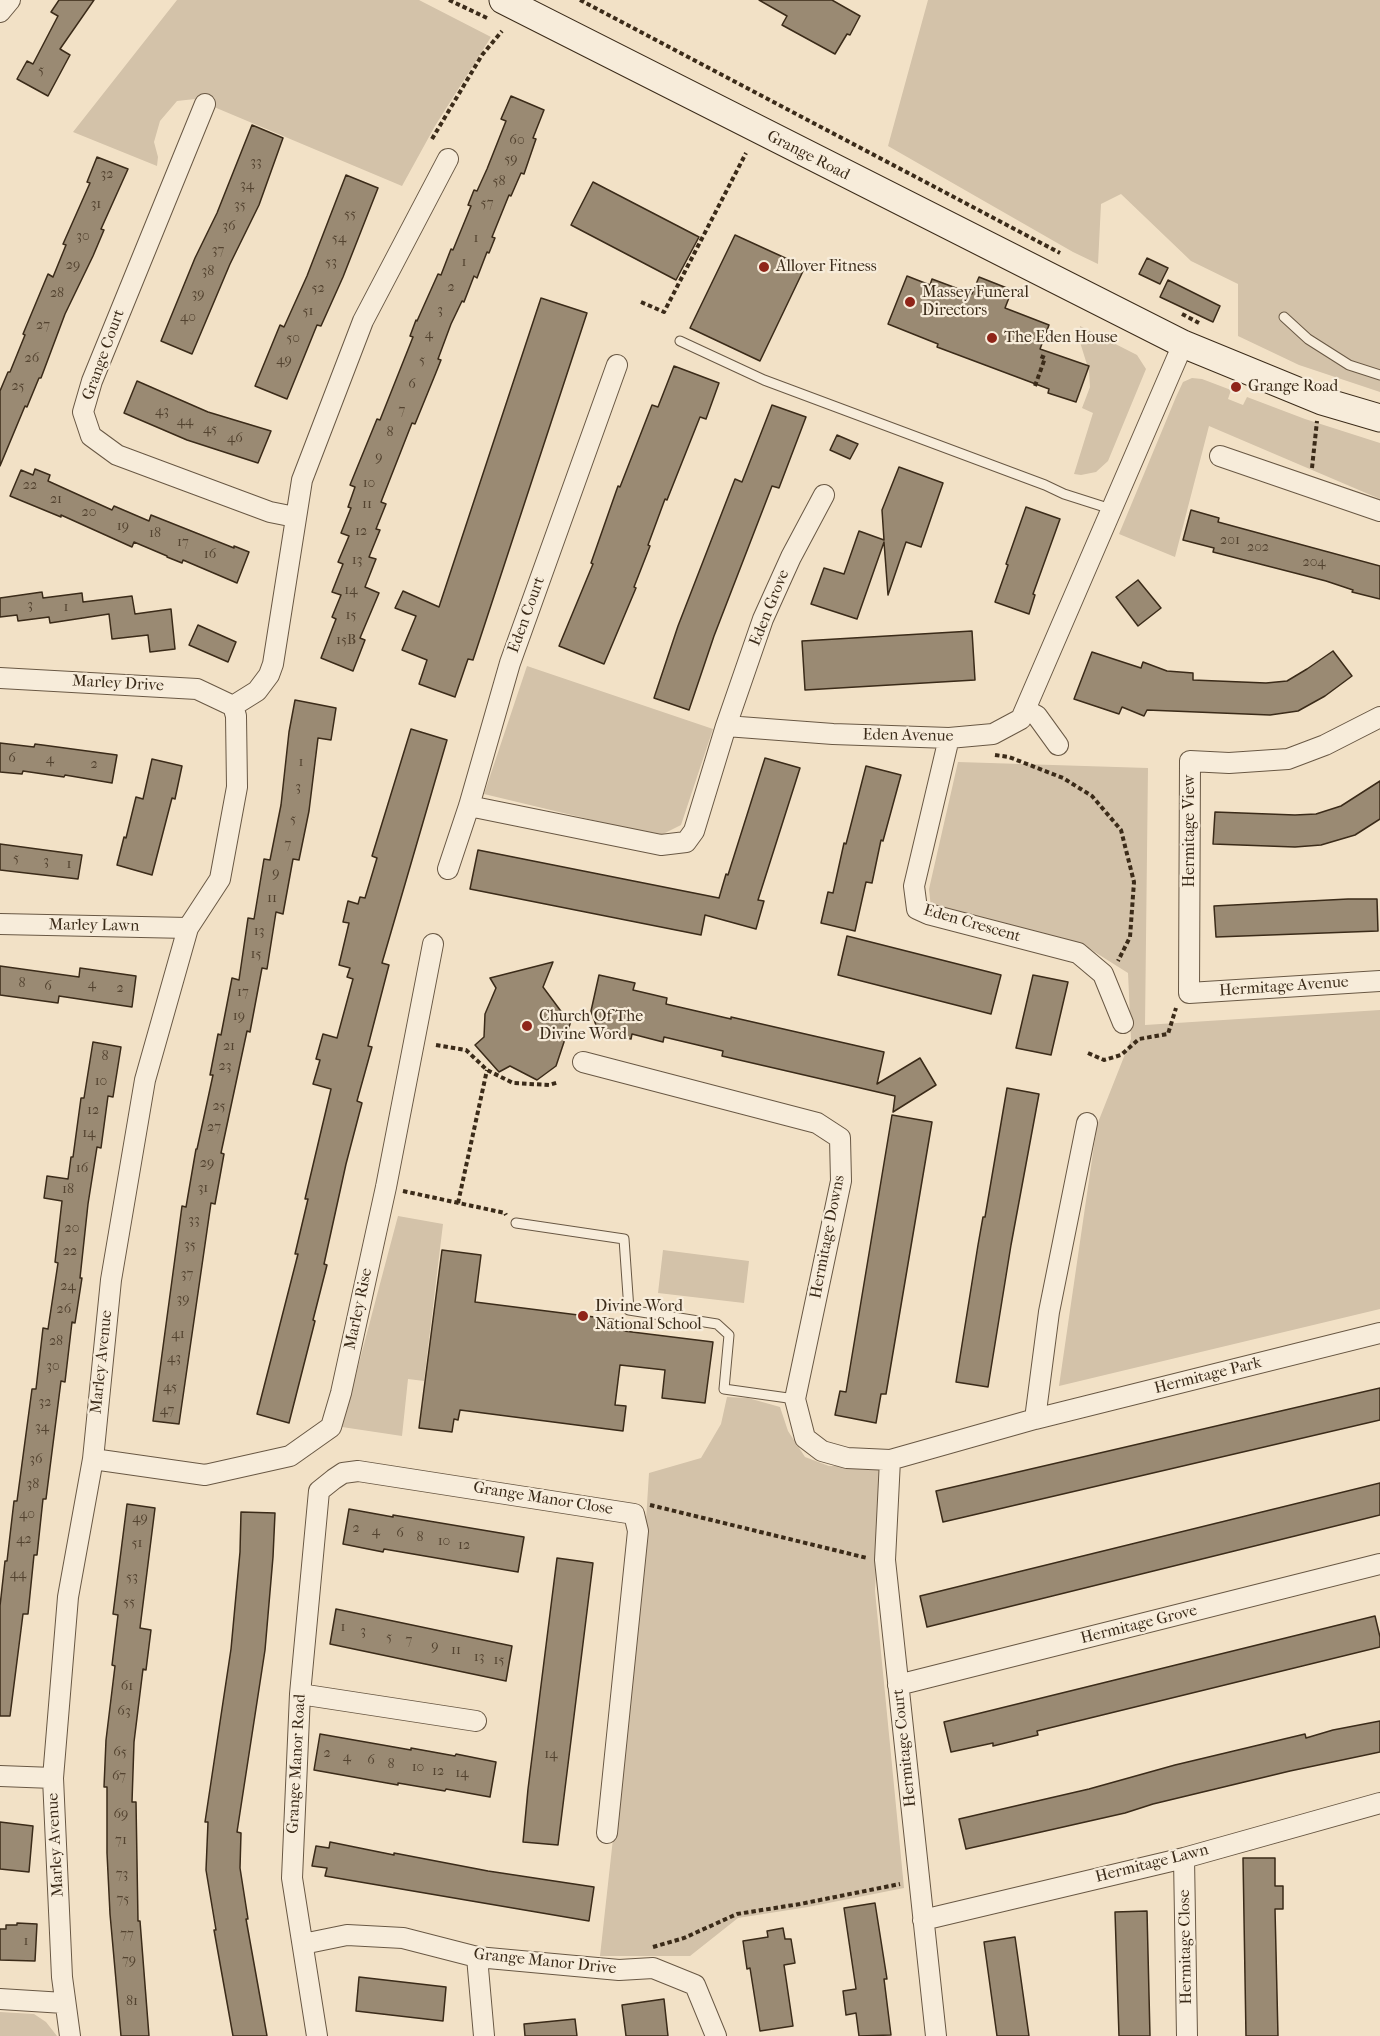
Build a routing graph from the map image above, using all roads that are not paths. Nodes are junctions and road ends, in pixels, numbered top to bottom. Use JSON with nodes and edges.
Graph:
{"nodes":[{"id":1,"x":10,"y":0,"type":"edge"},
{"id":2,"x":503,"y":0,"type":"edge"},
{"id":3,"x":0,"y":12,"type":"edge"},
{"id":4,"x":205,"y":104,"type":"dead end"},
{"id":5,"x":448,"y":159,"type":"dead end"},
{"id":6,"x":1284,"y":317,"type":"dead end"},
{"id":7,"x":680,"y":341,"type":"dead end"},
{"id":8,"x":1183,"y":344,"type":"junction"},
{"id":9,"x":617,"y":365,"type":"dead end"},
{"id":10,"x":1380,"y":375,"type":"edge"},
{"id":11,"x":1380,"y":418,"type":"edge"},
{"id":12,"x":1220,"y":456,"type":"dead end"},
{"id":13,"x":824,"y":495,"type":"dead end"},
{"id":14,"x":1111,"y":509,"type":"junction"},
{"id":15,"x":1380,"y":511,"type":"edge"},
{"id":16,"x":296,"y":517,"type":"junction"},
{"id":17,"x":0,"y":678,"type":"edge"},
{"id":18,"x":233,"y":706,"type":"junction"},
{"id":19,"x":1024,"y":714,"type":"junction"},
{"id":20,"x":1380,"y":717,"type":"edge"},
{"id":21,"x":726,"y":726,"type":"junction"},
{"id":22,"x":949,"y":738,"type":"junction"},
{"id":23,"x":1058,"y":745,"type":"dead end"},
{"id":24,"x":469,"y":806,"type":"junction"},
{"id":25,"x":448,"y":869,"type":"dead end"},
{"id":26,"x":0,"y":924,"type":"edge"},
{"id":27,"x":188,"y":928,"type":"junction"},
{"id":28,"x":433,"y":944,"type":"dead end"},
{"id":29,"x":1380,"y":981,"type":"edge"},
{"id":30,"x":1189,"y":993,"type":"joint"},
{"id":31,"x":1123,"y":1023,"type":"dead end"},
{"id":32,"x":583,"y":1062,"type":"dead end"},
{"id":33,"x":1087,"y":1123,"type":"dead end"},
{"id":34,"x":512,"y":1222,"type":"road end"},
{"id":35,"x":1380,"y":1333,"type":"edge"},
{"id":36,"x":795,"y":1399,"type":"junction"},
{"id":37,"x":1035,"y":1419,"type":"junction"},
{"id":38,"x":93,"y":1459,"type":"junction"},
{"id":39,"x":891,"y":1460,"type":"junction"},
{"id":40,"x":319,"y":1491,"type":"joint"},
{"id":41,"x":1380,"y":1564,"type":"edge"},
{"id":42,"x":898,"y":1685,"type":"junction"},
{"id":43,"x":300,"y":1694,"type":"junction"},
{"id":44,"x":476,"y":1721,"type":"dead end"},
{"id":45,"x":0,"y":1776,"type":"edge"},
{"id":46,"x":52,"y":1778,"type":"junction"},
{"id":47,"x":1380,"y":1803,"type":"edge"},
{"id":48,"x":608,"y":1833,"type":"dead end"},
{"id":49,"x":1184,"y":1858,"type":"junction"},
{"id":50,"x":923,"y":1920,"type":"junction"},
{"id":51,"x":303,"y":1944,"type":"junction"},
{"id":52,"x":477,"y":1957,"type":"junction"},
{"id":53,"x":0,"y":1999,"type":"edge"},
{"id":54,"x":64,"y":2003,"type":"junction"},
{"id":55,"x":69,"y":2036,"type":"edge"},
{"id":56,"x":318,"y":2036,"type":"edge"},
{"id":57,"x":484,"y":2036,"type":"edge"},
{"id":58,"x":716,"y":2036,"type":"edge"},
{"id":59,"x":936,"y":2036,"type":"edge"},
{"id":60,"x":1187,"y":2036,"type":"edge"}],
"edges":[{"from":1,"to":3,"type":"street"},
{"from":2,"to":8,"type":"main road","name":"Grange Road"},
{"from":4,"to":16,"type":"street","name":"Grange Court"},
{"from":5,"to":16,"type":"street"},
{"from":6,"to":10,"type":"lane"},
{"from":7,"to":14,"type":"lane"},
{"from":8,"to":11,"type":"main road","name":"Grange Road"},
{"from":8,"to":14,"type":"street"},
{"from":9,"to":24,"type":"street","name":"Eden Court"},
{"from":12,"to":15,"type":"street"},
{"from":13,"to":21,"type":"street","name":"Eden Grove"},
{"from":14,"to":19,"type":"street"},
{"from":16,"to":18,"type":"street"},
{"from":17,"to":18,"type":"street","name":"Marley Drive"},
{"from":18,"to":27,"type":"street","name":"Marley Avenue"},
{"from":19,"to":22,"type":"street","name":"Eden Avenue"},
{"from":19,"to":23,"type":"street"},
{"from":20,"to":30,"type":"street","name":"Hermitage View"},
{"from":21,"to":22,"type":"street","name":"Eden Avenue"},
{"from":21,"to":24,"type":"street"},
{"from":22,"to":31,"type":"street","name":"Eden Crescent"},
{"from":24,"to":25,"type":"street","name":"Eden Court"},
{"from":26,"to":27,"type":"street","name":"Marley Lawn"},
{"from":27,"to":38,"type":"street","name":"Marley Avenue"},
{"from":28,"to":38,"type":"street","name":"Marley Rise"},
{"from":29,"to":30,"type":"street","name":"Hermitage Avenue"},
{"from":32,"to":36,"type":"street","name":"Hermitage Downs"},
{"from":33,"to":37,"type":"street"},
{"from":34,"to":36,"type":"lane"},
{"from":35,"to":37,"type":"street","name":"Hermitage Park"},
{"from":36,"to":39,"type":"street","name":"Hermitage Downs"},
{"from":37,"to":39,"type":"street","name":"Hermitage Park"},
{"from":38,"to":46,"type":"street","name":"Marley Avenue"},
{"from":39,"to":42,"type":"street","name":"Hermitage Court"},
{"from":40,"to":43,"type":"street","name":"Grange Manor Road"},
{"from":40,"to":48,"type":"street","name":"Grange Manor Close"},
{"from":41,"to":42,"type":"street","name":"Hermitage Grove"},
{"from":42,"to":50,"type":"street","name":"Hermitage Court"},
{"from":43,"to":44,"type":"street"},
{"from":43,"to":51,"type":"street","name":"Grange Manor Road"},
{"from":45,"to":46,"type":"street"},
{"from":46,"to":54,"type":"street","name":"Marley Avenue"},
{"from":47,"to":49,"type":"street","name":"Hermitage Lawn"},
{"from":49,"to":50,"type":"street","name":"Hermitage Lawn"},
{"from":49,"to":60,"type":"street","name":"Hermitage Close"},
{"from":50,"to":59,"type":"street","name":"Hermitage Court"},
{"from":51,"to":52,"type":"street","name":"Grange Manor Drive"},
{"from":51,"to":56,"type":"street","name":"Grange Manor Road"},
{"from":52,"to":57,"type":"street"},
{"from":52,"to":58,"type":"street","name":"Grange Manor Drive"},
{"from":53,"to":54,"type":"street"},
{"from":54,"to":55,"type":"street","name":"Marley Avenue"}]}
